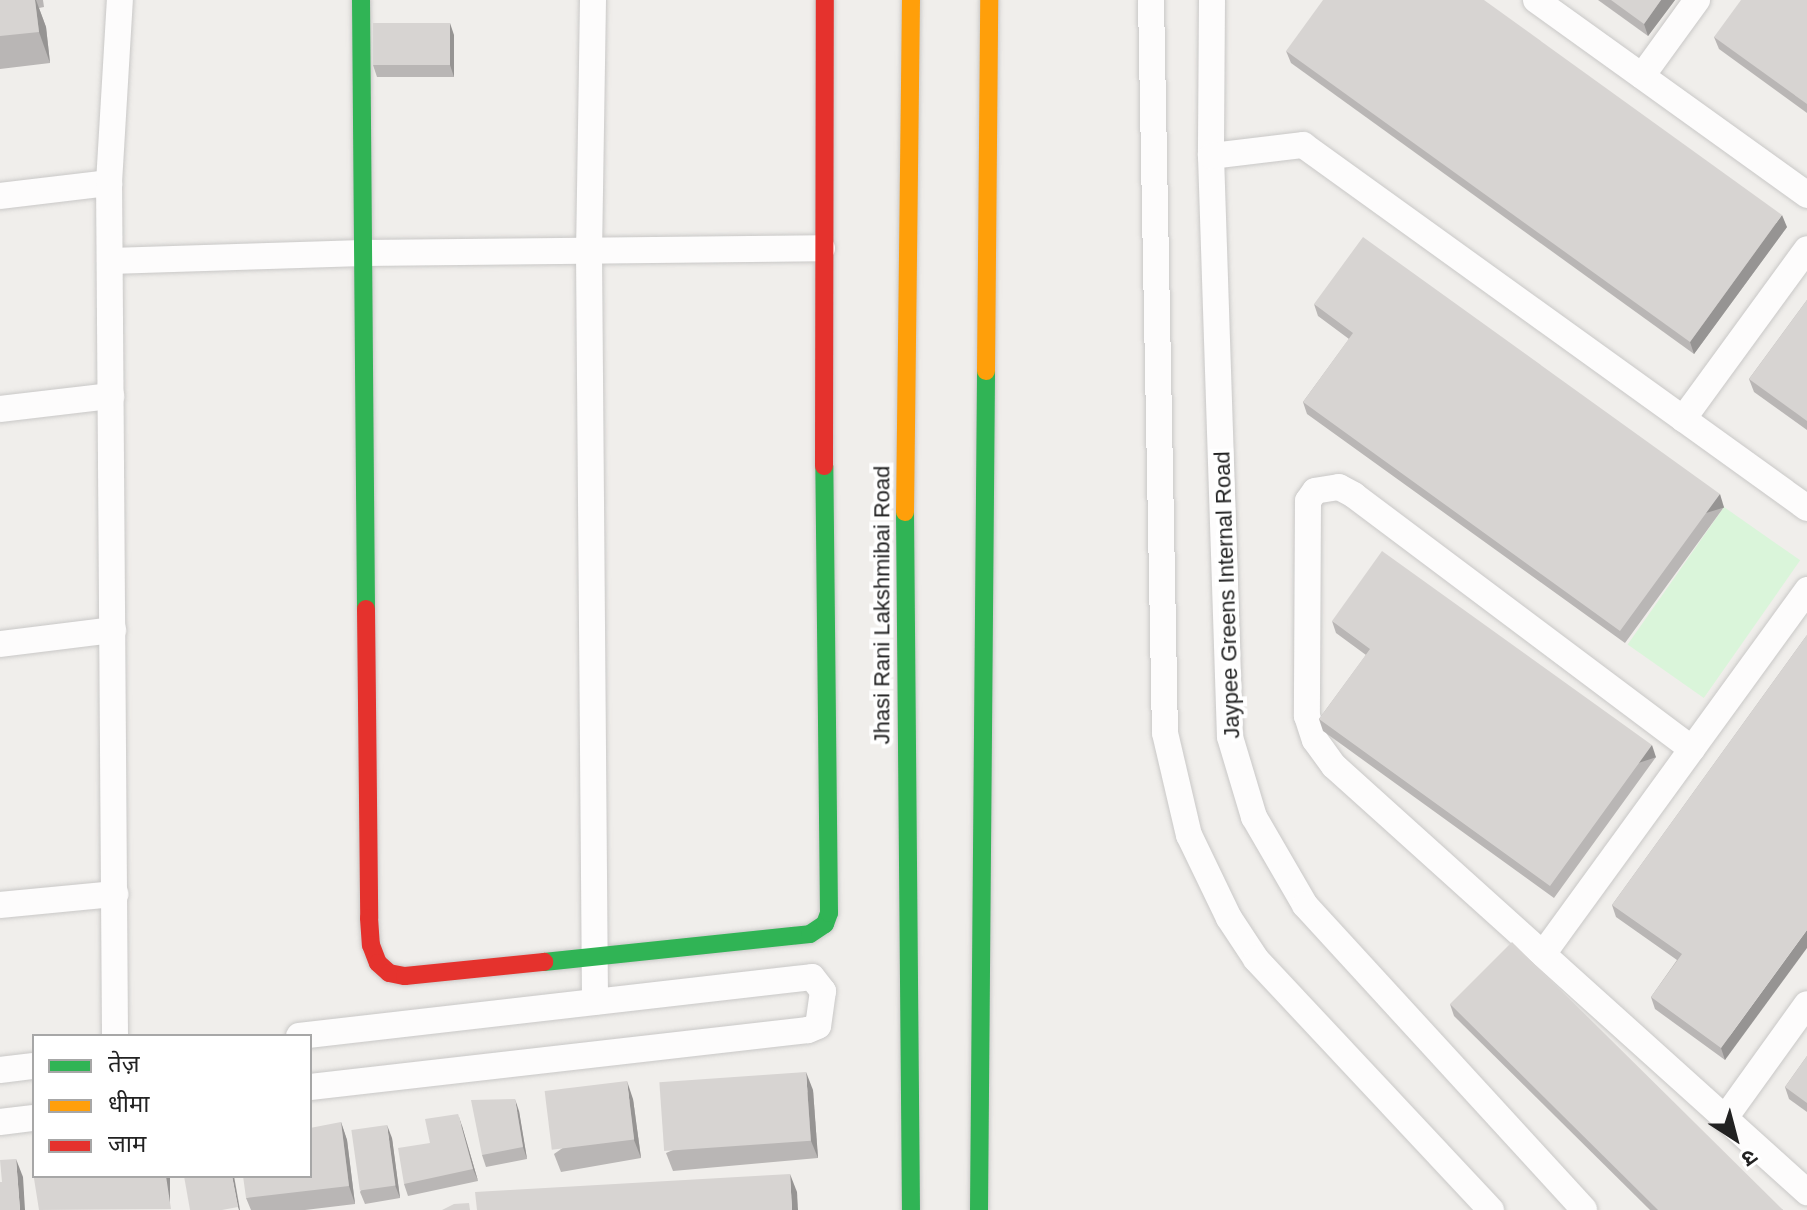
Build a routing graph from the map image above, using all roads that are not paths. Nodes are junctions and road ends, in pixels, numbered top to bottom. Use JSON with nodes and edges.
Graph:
{"nodes":[{"id":1,"x":120,"y":0,"type":"edge"},
{"id":2,"x":361,"y":0,"type":"edge"},
{"id":3,"x":593,"y":0,"type":"edge"},
{"id":4,"x":825,"y":0,"type":"edge"},
{"id":5,"x":911,"y":0,"type":"edge"},
{"id":6,"x":989,"y":0,"type":"edge"},
{"id":7,"x":1151,"y":0,"type":"edge"},
{"id":8,"x":1212,"y":0,"type":"edge"},
{"id":9,"x":1536,"y":0,"type":"edge"},
{"id":10,"x":1697,"y":0,"type":"edge"},
{"id":11,"x":1642,"y":76,"type":"junction"},
{"id":12,"x":1211,"y":156,"type":"junction"},
{"id":13,"x":109,"y":183,"type":"junction"},
{"id":14,"x":1807,"y":195,"type":"edge"},
{"id":15,"x":0,"y":196,"type":"edge"},
{"id":16,"x":822,"y":248,"type":"junction"},
{"id":17,"x":1807,"y":249,"type":"edge"},
{"id":18,"x":589,"y":252,"type":"junction"},
{"id":19,"x":363,"y":253,"type":"junction"},
{"id":20,"x":110,"y":261,"type":"junction"},
{"id":21,"x":111,"y":396,"type":"junction"},
{"id":22,"x":0,"y":409,"type":"edge"},
{"id":23,"x":1683,"y":419,"type":"junction"},
{"id":24,"x":1807,"y":508,"type":"edge"},
{"id":25,"x":1807,"y":590,"type":"edge"},
{"id":26,"x":113,"y":630,"type":"junction"},
{"id":27,"x":0,"y":644,"type":"edge"},
{"id":28,"x":1692,"y":749,"type":"junction"},
{"id":29,"x":115,"y":894,"type":"junction"},
{"id":30,"x":0,"y":905,"type":"edge"},
{"id":31,"x":1543,"y":954,"type":"junction"},
{"id":32,"x":594,"y":959,"type":"junction"},
{"id":33,"x":595,"y":1002,"type":"junction"},
{"id":34,"x":1807,"y":1004,"type":"edge"},
{"id":35,"x":115,"y":1034,"type":"edge"},
{"id":36,"x":312,"y":1035,"type":"edge"},
{"id":37,"x":32,"y":1066,"type":"edge"},
{"id":38,"x":0,"y":1070,"type":"edge"},
{"id":39,"x":312,"y":1087,"type":"edge"},
{"id":40,"x":32,"y":1118,"type":"edge"},
{"id":41,"x":1725,"y":1118,"type":"junction"},
{"id":42,"x":0,"y":1122,"type":"edge"},
{"id":43,"x":1807,"y":1192,"type":"edge"},
{"id":44,"x":911,"y":1210,"type":"edge"},
{"id":45,"x":979,"y":1210,"type":"edge"},
{"id":46,"x":1491,"y":1210,"type":"edge"},
{"id":47,"x":1584,"y":1210,"type":"edge"}],
"edges":[{"from":1,"to":13,"type":"street"},
{"from":2,"to":19,"type":"main road"},
{"from":3,"to":18,"type":"street"},
{"from":4,"to":16,"type":"main road"},
{"from":5,"to":44,"type":"main road","name":"Jhasi Rani Lakshmibai Road"},
{"from":6,"to":45,"type":"main road"},
{"from":7,"to":46,"type":"street"},
{"from":8,"to":12,"type":"street","name":"Jaypee Greens Internal Road"},
{"from":9,"to":11,"type":"street"},
{"from":10,"to":11,"type":"street"},
{"from":11,"to":14,"type":"street"},
{"from":12,"to":23,"type":"street"},
{"from":12,"to":47,"type":"street","name":"Jaypee Greens Internal Road"},
{"from":13,"to":15,"type":"street"},
{"from":13,"to":20,"type":"street"},
{"from":16,"to":18,"type":"street"},
{"from":16,"to":32,"type":"main road"},
{"from":17,"to":23,"type":"street"},
{"from":18,"to":19,"type":"street"},
{"from":18,"to":32,"type":"street"},
{"from":19,"to":20,"type":"street"},
{"from":19,"to":32,"type":"main road"},
{"from":20,"to":21,"type":"street"},
{"from":21,"to":22,"type":"street"},
{"from":21,"to":26,"type":"street"},
{"from":23,"to":24,"type":"street"},
{"from":25,"to":28,"type":"street"},
{"from":26,"to":27,"type":"street"},
{"from":26,"to":29,"type":"street"},
{"from":28,"to":31,"type":"street"},
{"from":28,"to":31,"type":"street"},
{"from":29,"to":30,"type":"street"},
{"from":29,"to":35,"type":"street"},
{"from":31,"to":41,"type":"street"},
{"from":32,"to":33,"type":"street"},
{"from":33,"to":36,"type":"street"},
{"from":33,"to":39,"type":"street"},
{"from":34,"to":41,"type":"street"},
{"from":37,"to":38,"type":"street"},
{"from":40,"to":42,"type":"street"},
{"from":41,"to":43,"type":"street"}]}
